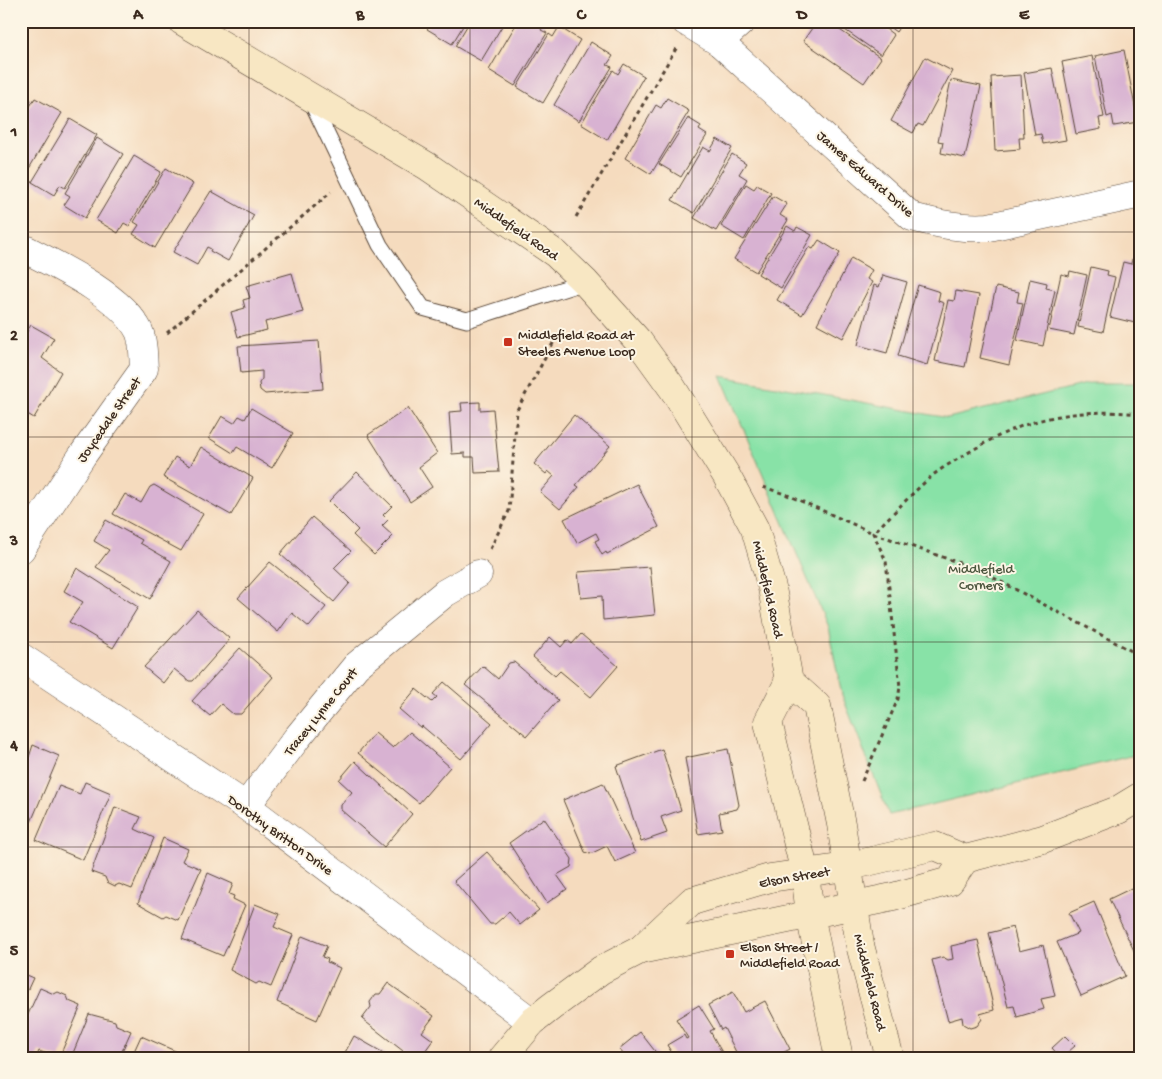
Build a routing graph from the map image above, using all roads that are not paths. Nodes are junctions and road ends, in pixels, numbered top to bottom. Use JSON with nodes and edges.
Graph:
{"nodes":[{"id":1,"x":182,"y":21,"type":"edge"},
{"id":2,"x":742,"y":21,"type":"edge"},
{"id":3,"x":688,"y":23,"type":"edge"},
{"id":4,"x":719,"y":42,"type":"junction"},
{"id":5,"x":308,"y":96,"type":"junction"},
{"id":6,"x":1141,"y":194,"type":"edge"},
{"id":7,"x":21,"y":247,"type":"edge"},
{"id":8,"x":585,"y":282,"type":"junction"},
{"id":9,"x":21,"y":549,"type":"edge"},
{"id":10,"x":478,"y":574,"type":"road end"},
{"id":11,"x":21,"y":657,"type":"edge"},
{"id":12,"x":789,"y":681,"type":"junction"},
{"id":13,"x":1141,"y":796,"type":"edge"},
{"id":14,"x":246,"y":806,"type":"junction"},
{"id":15,"x":965,"y":859,"type":"junction"},
{"id":16,"x":846,"y":867,"type":"junction"},
{"id":17,"x":804,"y":873,"type":"junction"},
{"id":18,"x":854,"y":905,"type":"junction"},
{"id":19,"x":810,"y":914,"type":"junction"},
{"id":20,"x":640,"y":950,"type":"junction"},
{"id":21,"x":532,"y":1022,"type":"junction"},
{"id":22,"x":502,"y":1058,"type":"edge"},
{"id":23,"x":839,"y":1058,"type":"edge"},
{"id":24,"x":890,"y":1058,"type":"edge"}],
"edges":[{"from":1,"to":5,"type":"main road","name":"Middlefield Road"},
{"from":2,"to":4,"type":"street"},
{"from":3,"to":4,"type":"street","name":"James Edward Drive"},
{"from":4,"to":6,"type":"street","name":"James Edward Drive"},
{"from":5,"to":8,"type":"main road","name":"Middlefield Road"},
{"from":5,"to":8,"type":"lane"},
{"from":7,"to":9,"type":"street","name":"Joycedale Street"},
{"from":8,"to":12,"type":"main road","name":"Middlefield Road"},
{"from":10,"to":14,"type":"street","name":"Tracey Lynne Court"},
{"from":11,"to":14,"type":"street","name":"Dorothy Britton Drive"},
{"from":12,"to":16,"type":"main road","name":"Middlefield Road"},
{"from":12,"to":17,"type":"main road"},
{"from":13,"to":15,"type":"main road"},
{"from":14,"to":21,"type":"street","name":"Dorothy Britton Drive"},
{"from":15,"to":16,"type":"main road","name":"Elson Street"},
{"from":15,"to":18,"type":"main road","name":"Elson Street"},
{"from":16,"to":17,"type":"main road","name":"Elson Street"},
{"from":16,"to":18,"type":"main road","name":"Middlefield Road"},
{"from":17,"to":19,"type":"main road"},
{"from":17,"to":20,"type":"main road","name":"Elson Street"},
{"from":18,"to":19,"type":"main road","name":"Elson Street"},
{"from":18,"to":24,"type":"main road","name":"Middlefield Road"},
{"from":19,"to":20,"type":"main road","name":"Elson Street"},
{"from":19,"to":23,"type":"main road"},
{"from":20,"to":21,"type":"main road","name":"Elson Street"},
{"from":21,"to":22,"type":"main road","name":"Elson Street"}]}
